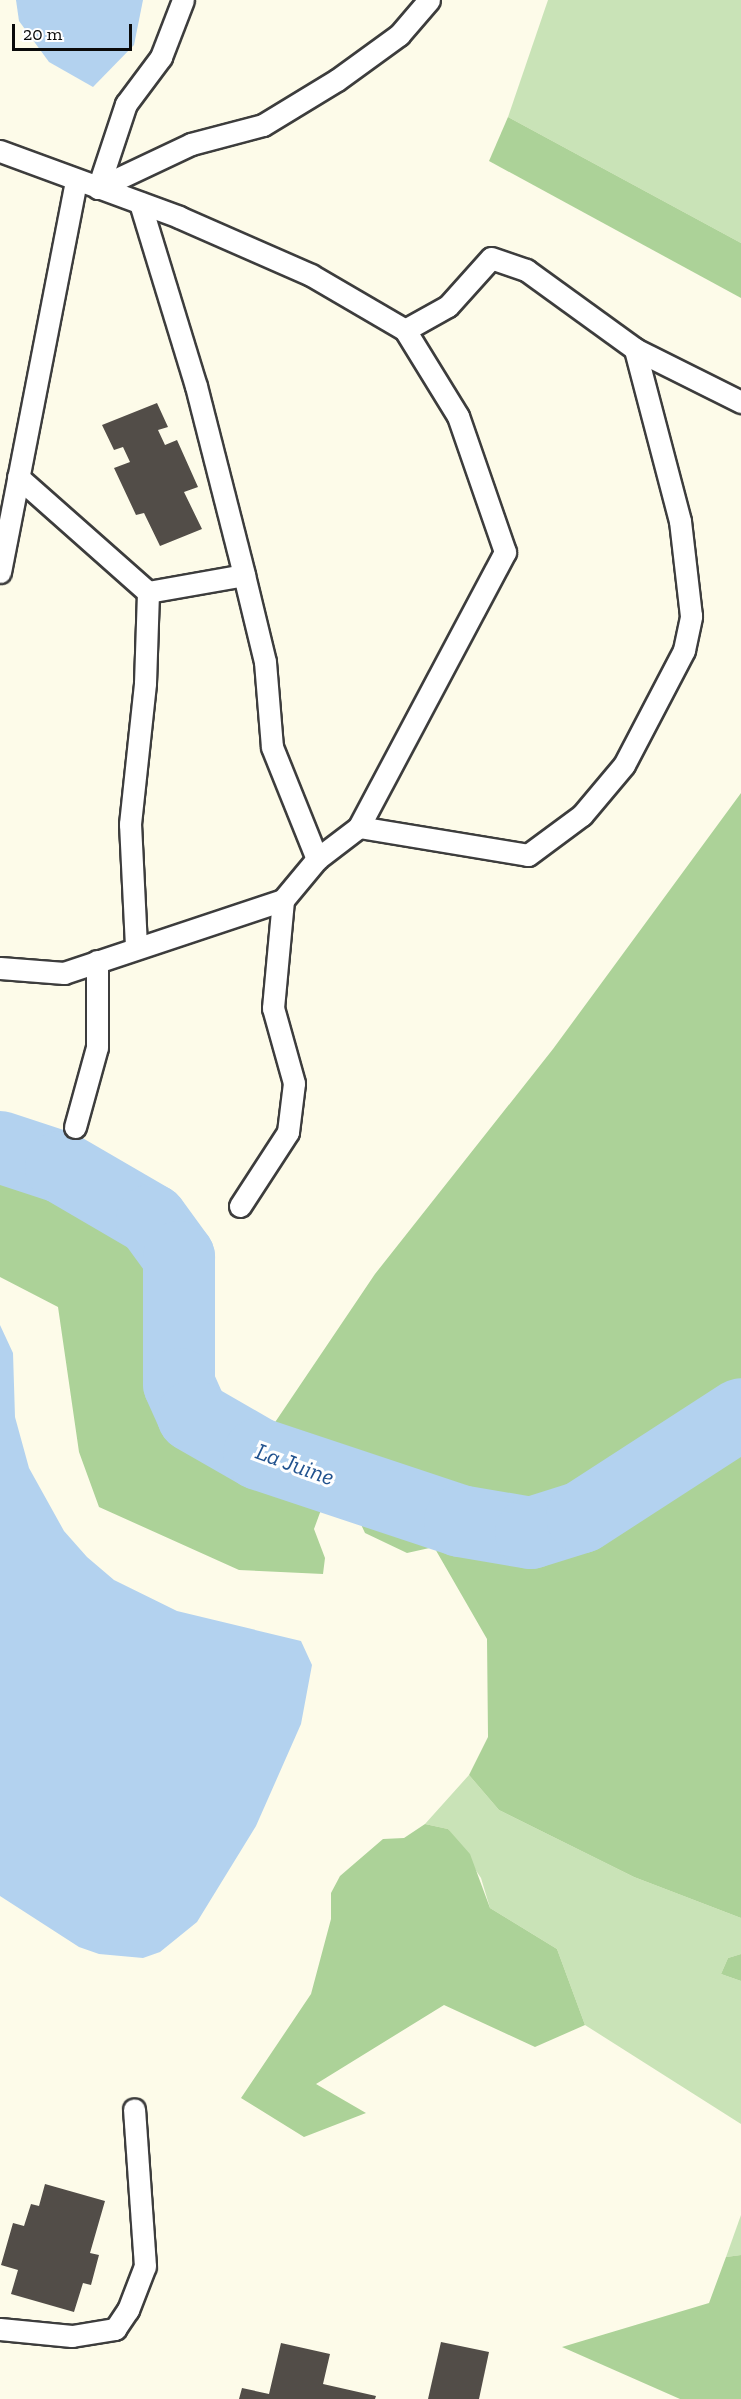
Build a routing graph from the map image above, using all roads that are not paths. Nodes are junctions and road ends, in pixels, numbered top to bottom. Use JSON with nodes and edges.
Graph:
{"nodes":[{"id":1,"x":183,"y":0,"type":"edge"},
{"id":2,"x":429,"y":0,"type":"edge"},
{"id":3,"x":0,"y":152,"type":"edge"},
{"id":4,"x":76,"y":180,"type":"junction"},
{"id":5,"x":98,"y":188,"type":"junction"},
{"id":6,"x":140,"y":203,"type":"junction"},
{"id":7,"x":405,"y":330,"type":"junction"},
{"id":8,"x":635,"y":349,"type":"junction"},
{"id":9,"x":741,"y":402,"type":"edge"},
{"id":10,"x":18,"y":477,"type":"junction"},
{"id":11,"x":0,"y":572,"type":"edge"},
{"id":12,"x":244,"y":575,"type":"junction"},
{"id":13,"x":148,"y":592,"type":"junction"},
{"id":14,"x":359,"y":827,"type":"junction"},
{"id":15,"x":317,"y":859,"type":"junction"},
{"id":16,"x":283,"y":900,"type":"junction"},
{"id":17,"x":136,"y":946,"type":"junction"},
{"id":18,"x":97,"y":961,"type":"junction"},
{"id":19,"x":0,"y":968,"type":"edge"},
{"id":20,"x":75,"y":1127,"type":"dead end"},
{"id":21,"x":240,"y":1206,"type":"dead end"},
{"id":22,"x":134,"y":2109,"type":"dead end"},
{"id":23,"x":0,"y":2329,"type":"edge"}],
"edges":[{"from":1,"to":5,"type":"lane"},
{"from":2,"to":5,"type":"lane"},
{"from":3,"to":4,"type":"lane"},
{"from":4,"to":5,"type":"lane"},
{"from":4,"to":10,"type":"lane"},
{"from":5,"to":6,"type":"lane"},
{"from":6,"to":7,"type":"lane"},
{"from":6,"to":12,"type":"lane"},
{"from":7,"to":8,"type":"lane"},
{"from":7,"to":14,"type":"lane"},
{"from":8,"to":9,"type":"lane"},
{"from":8,"to":14,"type":"lane"},
{"from":10,"to":11,"type":"lane"},
{"from":10,"to":13,"type":"lane"},
{"from":12,"to":13,"type":"lane"},
{"from":12,"to":15,"type":"lane"},
{"from":13,"to":17,"type":"lane"},
{"from":14,"to":15,"type":"lane"},
{"from":15,"to":16,"type":"lane"},
{"from":16,"to":17,"type":"lane"},
{"from":16,"to":21,"type":"lane"},
{"from":17,"to":18,"type":"lane"},
{"from":18,"to":19,"type":"lane"},
{"from":18,"to":20,"type":"lane"},
{"from":22,"to":23,"type":"lane"}]}
